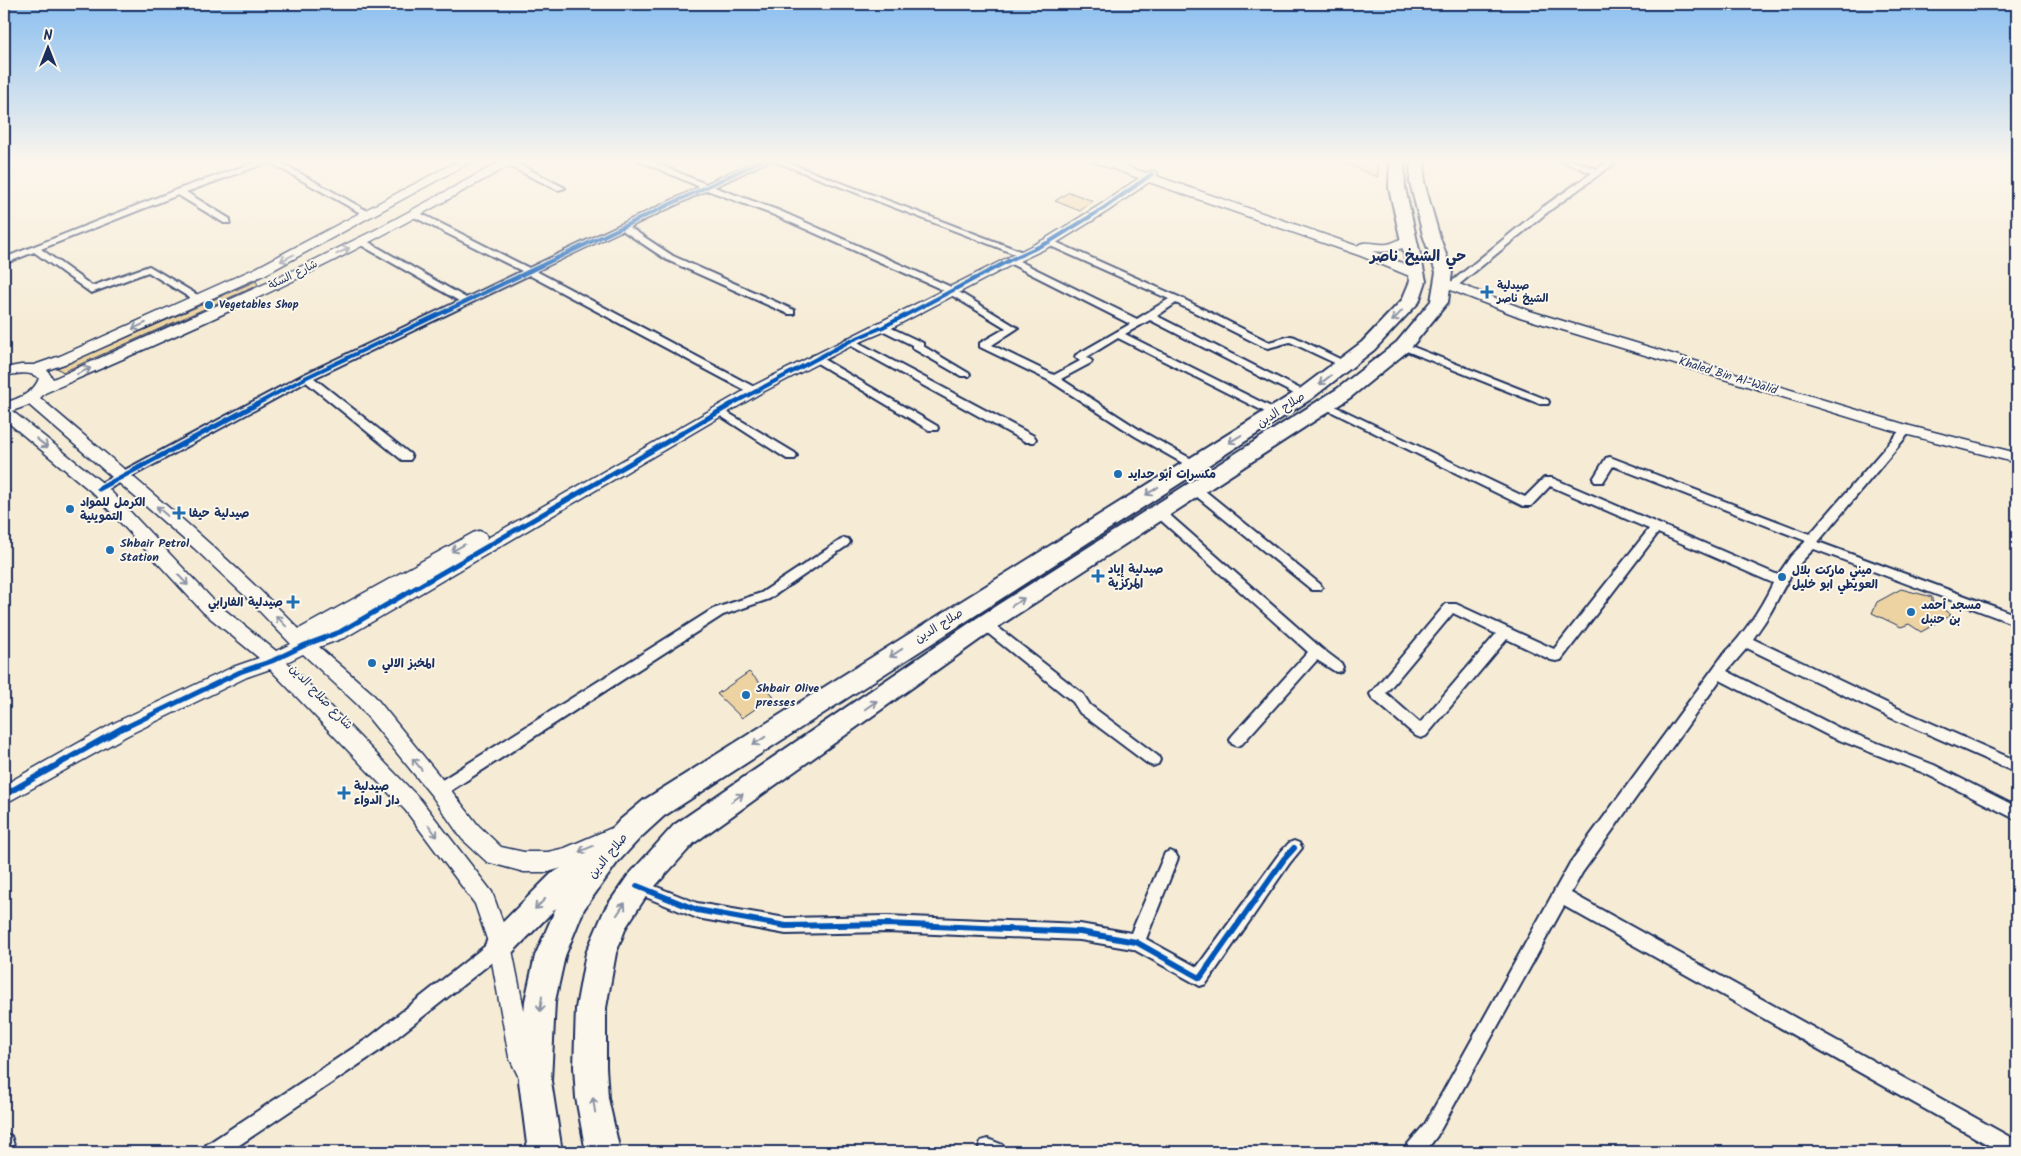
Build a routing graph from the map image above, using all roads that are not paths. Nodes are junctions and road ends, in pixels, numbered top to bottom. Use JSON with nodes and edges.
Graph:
{"nodes":[{"id":1,"x":124,"y":214,"type":"edge"},
{"id":2,"x":216,"y":214,"type":"edge"},
{"id":3,"x":369,"y":214,"type":"edge"},
{"id":4,"x":415,"y":214,"type":"joint"},
{"id":5,"x":648,"y":214,"type":"edge"},
{"id":6,"x":779,"y":214,"type":"edge"},
{"id":7,"x":913,"y":214,"type":"edge"},
{"id":8,"x":1082,"y":214,"type":"edge"},
{"id":9,"x":1094,"y":214,"type":"edge"},
{"id":10,"x":1257,"y":214,"type":"edge"},
{"id":11,"x":1264,"y":214,"type":"edge"},
{"id":12,"x":1403,"y":214,"type":"edge"},
{"id":13,"x":1426,"y":214,"type":"edge"},
{"id":14,"x":1540,"y":214,"type":"edge"},
{"id":15,"x":227,"y":221,"type":"dead end"},
{"id":16,"x":621,"y":226,"type":"junction"},
{"id":17,"x":1409,"y":239,"type":"junction"},
{"id":18,"x":362,"y":242,"type":"junction"},
{"id":19,"x":1049,"y":242,"type":"junction"},
{"id":20,"x":35,"y":249,"type":"junction"},
{"id":21,"x":1016,"y":254,"type":"junction"},
{"id":22,"x":4,"y":262,"type":"edge"},
{"id":23,"x":527,"y":270,"type":"junction"},
{"id":24,"x":1417,"y":274,"type":"junction"},
{"id":25,"x":1448,"y":284,"type":"junction"},
{"id":26,"x":950,"y":290,"type":"junction"},
{"id":27,"x":1176,"y":298,"type":"junction"},
{"id":28,"x":198,"y":299,"type":"junction"},
{"id":29,"x":465,"y":301,"type":"junction"},
{"id":30,"x":791,"y":312,"type":"dead end"},
{"id":31,"x":1150,"y":316,"type":"junction"},
{"id":32,"x":1136,"y":323,"type":"junction"},
{"id":33,"x":883,"y":327,"type":"junction"},
{"id":34,"x":1117,"y":334,"type":"junction"},
{"id":35,"x":850,"y":341,"type":"junction"},
{"id":36,"x":1403,"y":346,"type":"junction"},
{"id":37,"x":816,"y":358,"type":"junction"},
{"id":38,"x":1345,"y":364,"type":"junction"},
{"id":39,"x":35,"y":370,"type":"junction"},
{"id":40,"x":4,"y":371,"type":"edge"},
{"id":41,"x":966,"y":374,"type":"dead end"},
{"id":42,"x":307,"y":377,"type":"junction"},
{"id":43,"x":1054,"y":379,"type":"junction"},
{"id":44,"x":750,"y":389,"type":"junction"},
{"id":45,"x":35,"y":394,"type":"junction"},
{"id":46,"x":1304,"y":396,"type":"junction"},
{"id":47,"x":1544,"y":402,"type":"dead end"},
{"id":48,"x":1326,"y":405,"type":"junction"},
{"id":49,"x":4,"y":408,"type":"edge"},
{"id":50,"x":720,"y":411,"type":"junction"},
{"id":51,"x":4,"y":412,"type":"edge"},
{"id":52,"x":1277,"y":414,"type":"junction"},
{"id":53,"x":933,"y":428,"type":"dead end"},
{"id":54,"x":1906,"y":430,"type":"junction"},
{"id":55,"x":1030,"y":439,"type":"dead end"},
{"id":56,"x":791,"y":456,"type":"dead end"},
{"id":57,"x":406,"y":457,"type":"dead end"},
{"id":58,"x":2017,"y":458,"type":"edge"},
{"id":59,"x":123,"y":477,"type":"junction"},
{"id":60,"x":1599,"y":479,"type":"dead end"},
{"id":61,"x":1190,"y":480,"type":"junction"},
{"id":62,"x":99,"y":489,"type":"junction"},
{"id":63,"x":1160,"y":513,"type":"junction"},
{"id":64,"x":1656,"y":528,"type":"junction"},
{"id":65,"x":844,"y":542,"type":"dead end"},
{"id":66,"x":1812,"y":542,"type":"junction"},
{"id":67,"x":1780,"y":582,"type":"junction"},
{"id":68,"x":1316,"y":587,"type":"dead end"},
{"id":69,"x":2017,"y":620,"type":"edge"},
{"id":70,"x":985,"y":624,"type":"junction"},
{"id":71,"x":1505,"y":632,"type":"junction"},
{"id":72,"x":301,"y":641,"type":"junction"},
{"id":73,"x":1745,"y":641,"type":"junction"},
{"id":74,"x":1316,"y":652,"type":"junction"},
{"id":75,"x":268,"y":656,"type":"junction"},
{"id":76,"x":1336,"y":667,"type":"dead end"},
{"id":77,"x":1718,"y":673,"type":"junction"},
{"id":78,"x":1237,"y":740,"type":"dead end"},
{"id":79,"x":1153,"y":760,"type":"dead end"},
{"id":80,"x":2017,"y":767,"type":"edge"},
{"id":81,"x":4,"y":785,"type":"edge"},
{"id":82,"x":439,"y":790,"type":"junction"},
{"id":83,"x":4,"y":795,"type":"edge"},
{"id":84,"x":2017,"y":814,"type":"edge"},
{"id":85,"x":630,"y":829,"type":"junction"},
{"id":86,"x":1294,"y":848,"type":"dead end"},
{"id":87,"x":607,"y":854,"type":"junction"},
{"id":88,"x":1170,"y":858,"type":"dead end"},
{"id":89,"x":637,"y":886,"type":"junction"},
{"id":90,"x":1561,"y":896,"type":"junction"},
{"id":91,"x":1136,"y":942,"type":"junction"},
{"id":92,"x":500,"y":945,"type":"junction"},
{"id":93,"x":535,"y":1081,"type":"junction"},
{"id":94,"x":4,"y":1142,"type":"edge"},
{"id":95,"x":2017,"y":1151,"type":"edge"},
{"id":96,"x":7,"y":1152,"type":"edge"},
{"id":97,"x":214,"y":1152,"type":"edge"},
{"id":98,"x":546,"y":1152,"type":"edge"},
{"id":99,"x":603,"y":1152,"type":"edge"},
{"id":100,"x":1414,"y":1152,"type":"edge"}],
"edges":[{"from":1,"to":20,"type":"street"},
{"from":2,"to":15,"type":"street"},
{"from":3,"to":28,"type":"street","name":"شارع السكة","one_way":true},
{"from":4,"to":18,"type":"street","name":"شارع السكة"},
{"from":4,"to":23,"type":"street"},
{"from":5,"to":16,"type":"street"},
{"from":6,"to":26,"type":"street"},
{"from":7,"to":21,"type":"street"},
{"from":8,"to":21,"type":"street"},
{"from":9,"to":19,"type":"street"},
{"from":10,"to":24,"type":"street"},
{"from":11,"to":17,"type":"street"},
{"from":12,"to":17,"type":"highway","name":"صلاح الدين"},
{"from":13,"to":25,"type":"highway","name":"صلاح الدين"},
{"from":14,"to":25,"type":"street"},
{"from":16,"to":23,"type":"street"},
{"from":16,"to":30,"type":"street"},
{"from":17,"to":24,"type":"highway","name":"صلاح الدين"},
{"from":18,"to":29,"type":"street"},
{"from":45,"to":18,"type":"street","name":"شارع السكة","one_way":true},
{"from":19,"to":21,"type":"street"},
{"from":19,"to":27,"type":"street"},
{"from":20,"to":22,"type":"street"},
{"from":20,"to":28,"type":"street"},
{"from":21,"to":26,"type":"street"},
{"from":21,"to":32,"type":"street"},
{"from":23,"to":29,"type":"street"},
{"from":23,"to":44,"type":"street"},
{"from":24,"to":38,"type":"highway","name":"صلاح الدين","one_way":true},
{"from":25,"to":36,"type":"highway","name":"صلاح الدين"},
{"from":25,"to":54,"type":"street","name":"Khaled Bin Al-Walid"},
{"from":26,"to":33,"type":"street"},
{"from":26,"to":43,"type":"street"},
{"from":26,"to":44,"type":"street"},
{"from":27,"to":31,"type":"street"},
{"from":27,"to":38,"type":"street"},
{"from":28,"to":39,"type":"street","name":"شارع السكة","one_way":true},
{"from":29,"to":42,"type":"street"},
{"from":31,"to":32,"type":"street"},
{"from":31,"to":46,"type":"street"},
{"from":32,"to":34,"type":"street"},
{"from":33,"to":35,"type":"street"},
{"from":33,"to":41,"type":"street"},
{"from":34,"to":43,"type":"street"},
{"from":34,"to":52,"type":"street"},
{"from":35,"to":37,"type":"street"},
{"from":35,"to":55,"type":"street"},
{"from":36,"to":47,"type":"street"},
{"from":36,"to":48,"type":"highway","name":"صلاح الدين"},
{"from":37,"to":44,"type":"street"},
{"from":37,"to":53,"type":"street"},
{"from":38,"to":46,"type":"highway","name":"صلاح الدين","one_way":true},
{"from":39,"to":40,"type":"street","name":"شارع السكة"},
{"from":39,"to":45,"type":"street"},
{"from":42,"to":57,"type":"street"},
{"from":42,"to":59,"type":"street"},
{"from":43,"to":61,"type":"street"},
{"from":44,"to":50,"type":"street"},
{"from":44,"to":72,"type":"street","one_way":true},
{"from":45,"to":49,"type":"street","name":"شارع السكة"},
{"from":45,"to":59,"type":"street","name":"شارع صلاح الدين"},
{"from":46,"to":52,"type":"highway","name":"صلاح الدين"},
{"from":48,"to":61,"type":"highway","name":"صلاح الدين"},
{"from":48,"to":64,"type":"street"},
{"from":50,"to":56,"type":"street"},
{"from":50,"to":72,"type":"street"},
{"from":51,"to":62,"type":"street","name":"شارع صلاح الدين","one_way":true},
{"from":52,"to":61,"type":"highway","name":"صلاح الدين","one_way":true},
{"from":54,"to":58,"type":"street","name":"Khaled Bin Al-Walid"},
{"from":54,"to":66,"type":"street"},
{"from":59,"to":62,"type":"street"},
{"from":72,"to":59,"type":"street","name":"شارع صلاح الدين","one_way":true},
{"from":60,"to":66,"type":"street"},
{"from":61,"to":63,"type":"highway","name":"صلاح الدين"},
{"from":61,"to":68,"type":"street"},
{"from":61,"to":85,"type":"highway","name":"صلاح الدين","one_way":true},
{"from":62,"to":75,"type":"street","name":"شارع صلاح الدين","one_way":true},
{"from":70,"to":63,"type":"highway","name":"صلاح الدين","one_way":true},
{"from":63,"to":74,"type":"street"},
{"from":64,"to":67,"type":"street"},
{"from":64,"to":71,"type":"street"},
{"from":65,"to":82,"type":"street"},
{"from":66,"to":67,"type":"street"},
{"from":66,"to":69,"type":"street"},
{"from":67,"to":73,"type":"street"},
{"from":70,"to":79,"type":"street"},
{"from":89,"to":70,"type":"highway","name":"صلاح الدين","one_way":true},
{"from":71,"to":71,"type":"street"},
{"from":72,"to":75,"type":"street"},
{"from":82,"to":72,"type":"street","name":"شارع صلاح الدين","one_way":true},
{"from":73,"to":77,"type":"street"},
{"from":73,"to":80,"type":"street"},
{"from":74,"to":76,"type":"street"},
{"from":74,"to":78,"type":"street"},
{"from":75,"to":81,"type":"street"},
{"from":75,"to":83,"type":"street"},
{"from":75,"to":92,"type":"street","name":"شارع صلاح الدين","one_way":true},
{"from":77,"to":84,"type":"street"},
{"from":77,"to":90,"type":"street"},
{"from":85,"to":82,"type":"street","name":"شارع صلاح الدين","one_way":true},
{"from":85,"to":87,"type":"highway","name":"صلاح الدين"},
{"from":86,"to":91,"type":"street"},
{"from":87,"to":92,"type":"highway","one_way":true},
{"from":87,"to":93,"type":"highway","name":"صلاح الدين","one_way":true},
{"from":88,"to":91,"type":"street"},
{"from":89,"to":91,"type":"street"},
{"from":99,"to":89,"type":"highway","name":"صلاح الدين","one_way":true},
{"from":90,"to":95,"type":"street"},
{"from":90,"to":100,"type":"street"},
{"from":92,"to":93,"type":"street","name":"شارع صلاح الدين"},
{"from":92,"to":97,"type":"street"},
{"from":93,"to":98,"type":"highway","name":"صلاح الدين"},
{"from":94,"to":96,"type":"street"}]}
